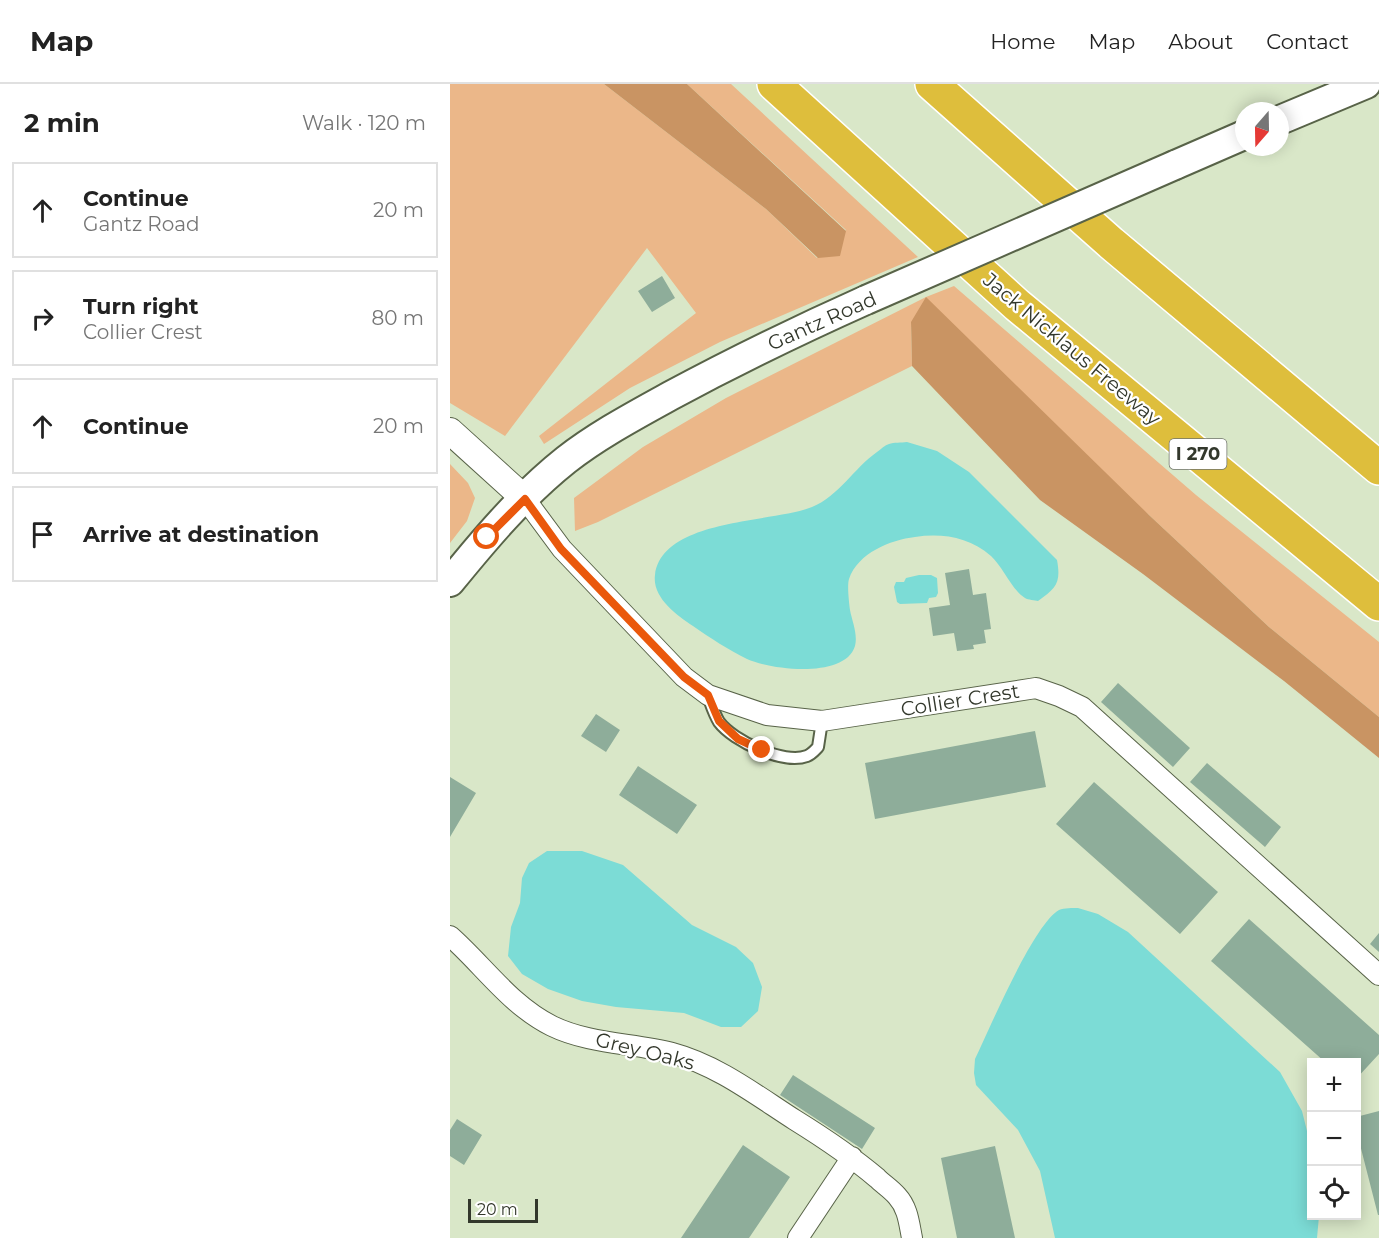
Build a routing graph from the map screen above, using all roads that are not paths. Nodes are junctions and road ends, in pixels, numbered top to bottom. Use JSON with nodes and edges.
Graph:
{"nodes":[{"id":1,"x":774,"y":84,"type":"edge"},
{"id":2,"x":932,"y":84,"type":"edge"},
{"id":3,"x":1366,"y":84,"type":"edge"},
{"id":4,"x":1289,"y":116,"type":"edge"},
{"id":5,"x":1235,"y":139,"type":"edge"},
{"id":6,"x":450,"y":431,"type":"edge"},
{"id":7,"x":1379,"y":468,"type":"edge"},
{"id":8,"x":525,"y":499,"type":"junction"},
{"id":9,"x":450,"y":582,"type":"edge"},
{"id":10,"x":1379,"y":604,"type":"edge"},
{"id":11,"x":708,"y":695,"type":"junction"},
{"id":12,"x":822,"y":721,"type":"junction"},
{"id":13,"x":450,"y":936,"type":"edge"},
{"id":14,"x":1379,"y":975,"type":"edge"},
{"id":15,"x":852,"y":1157,"type":"junction"},
{"id":16,"x":798,"y":1238,"type":"edge"},
{"id":17,"x":912,"y":1238,"type":"edge"}],
"edges":[{"from":1,"to":10,"type":"highway","name":"Jack Nicklaus Freeway","number":"I 270"},
{"from":2,"to":7,"type":"highway"},
{"from":3,"to":4,"type":"main road"},
{"from":5,"to":8,"type":"main road","name":"Gantz Road","bridge":true},
{"from":6,"to":8,"type":"street"},
{"from":8,"to":9,"type":"main road","name":"Gantz Road"},
{"from":8,"to":11,"type":"street","name":"Collier Crest"},
{"from":11,"to":12,"type":"street","name":"Collier Crest"},
{"from":11,"to":12,"type":"lane"},
{"from":12,"to":14,"type":"street","name":"Collier Crest"},
{"from":13,"to":15,"type":"street","name":"Grey Oaks"},
{"from":15,"to":16,"type":"street"},
{"from":15,"to":17,"type":"street","name":"Grey Oaks"}]}
